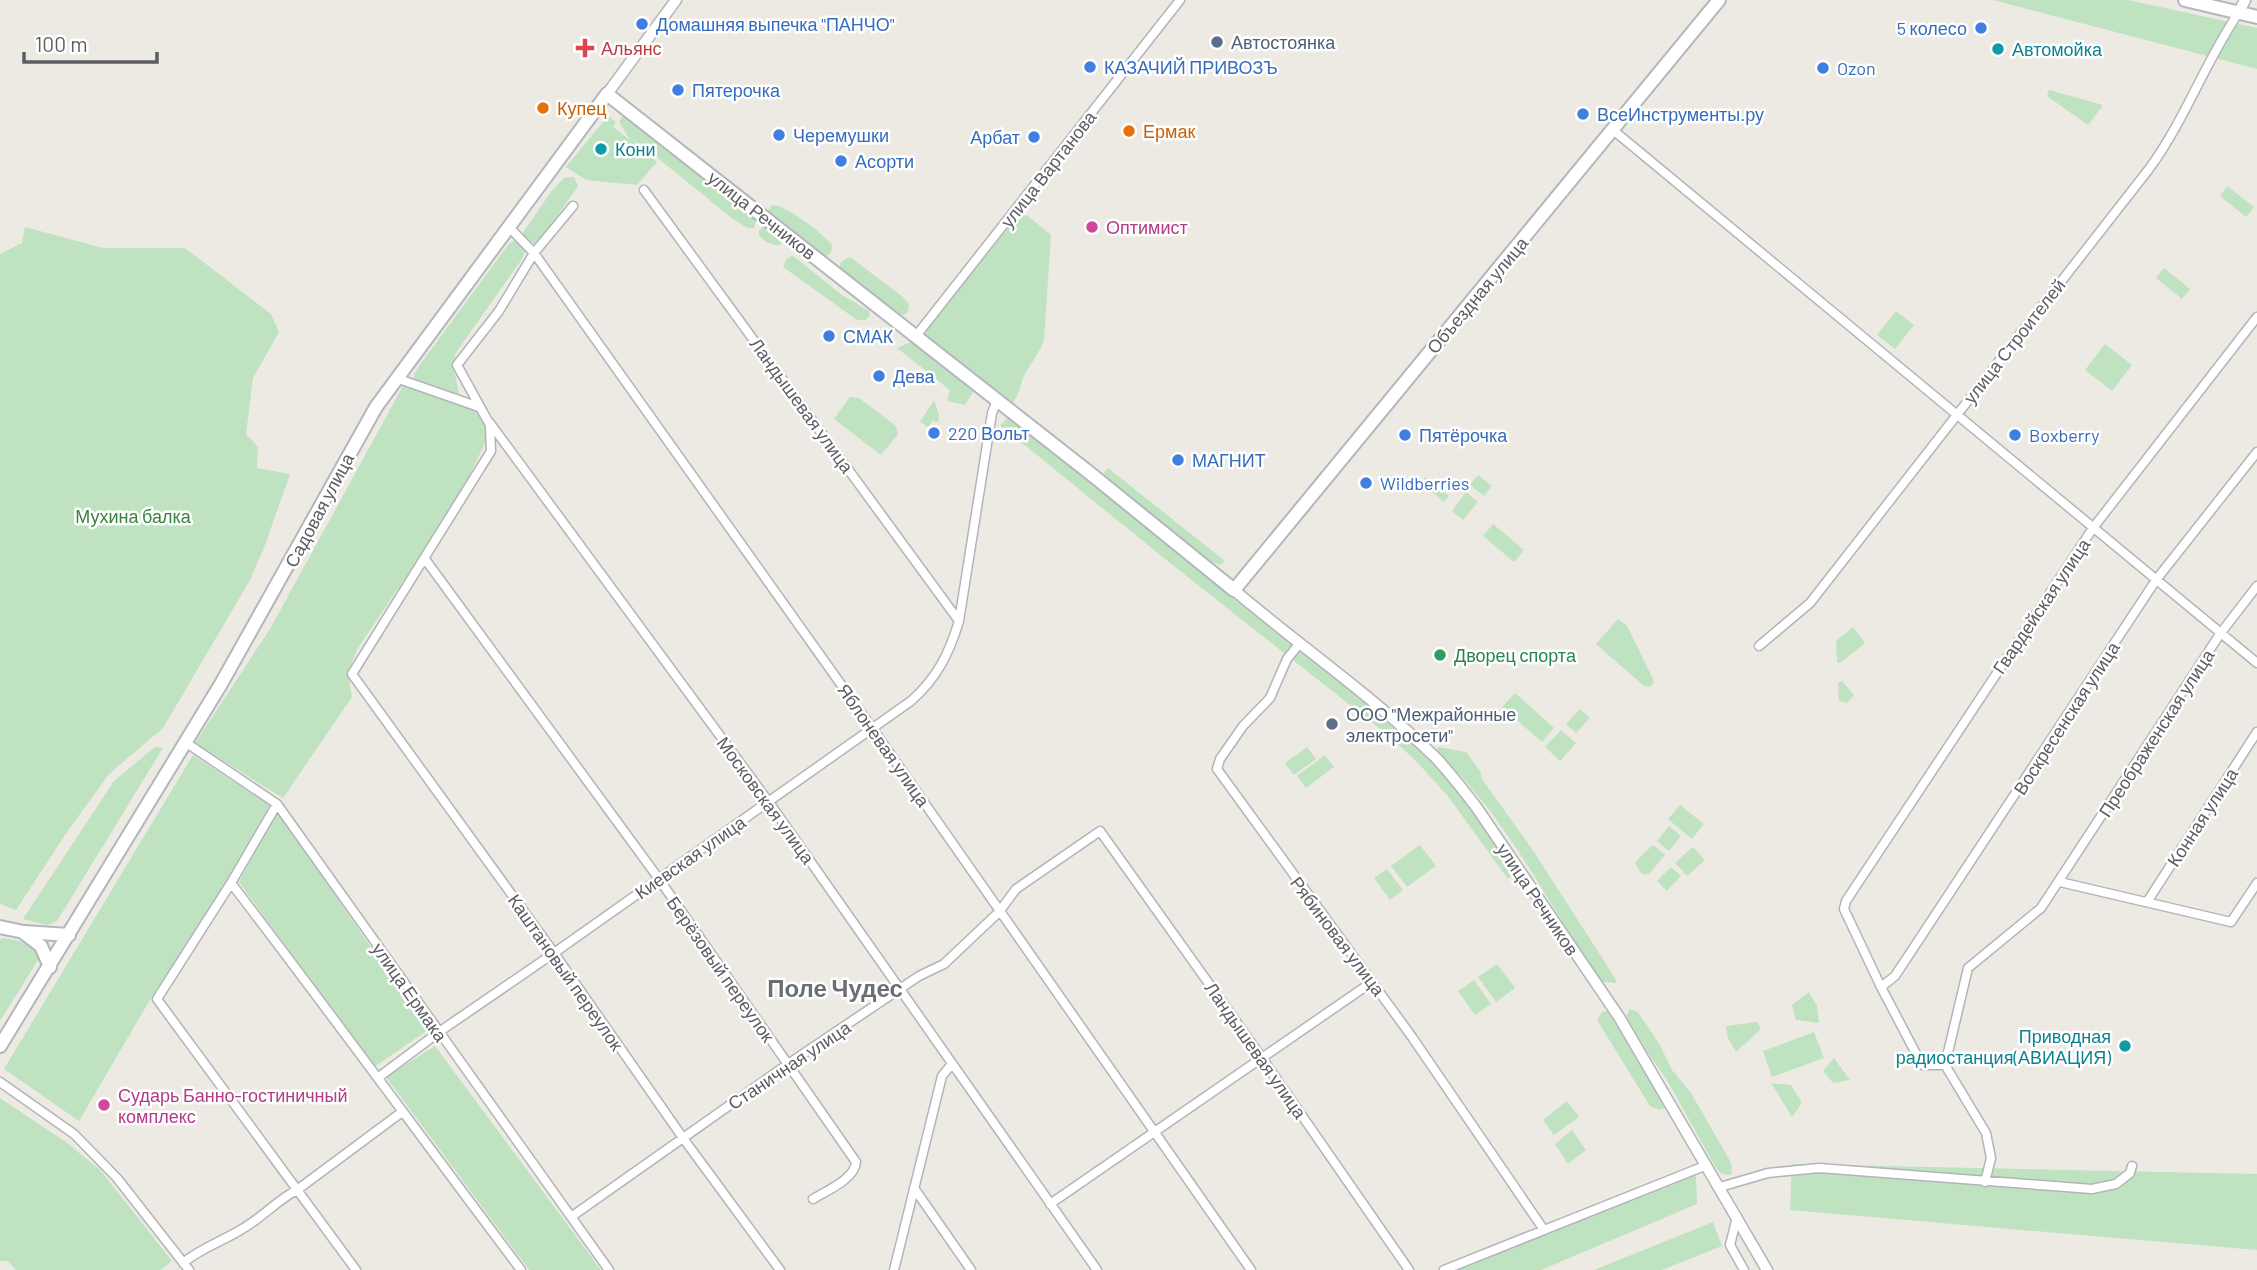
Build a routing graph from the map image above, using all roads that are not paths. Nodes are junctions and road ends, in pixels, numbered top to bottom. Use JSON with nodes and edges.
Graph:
{"nodes":[{"id":1,"x":676,"y":0,"type":"edge"},
{"id":2,"x":1180,"y":0,"type":"edge"},
{"id":3,"x":1719,"y":0,"type":"edge"},
{"id":4,"x":2185,"y":0,"type":"edge"},
{"id":5,"x":2223,"y":0,"type":"edge"},
{"id":6,"x":2242,"y":6,"type":"edge"},
{"id":7,"x":2257,"y":8,"type":"edge"},
{"id":8,"x":2257,"y":17,"type":"edge"},
{"id":9,"x":607,"y":93,"type":"junction"},
{"id":10,"x":1613,"y":130,"type":"junction"},
{"id":11,"x":644,"y":190,"type":"dead end"},
{"id":12,"x":573,"y":205,"type":"dead end"},
{"id":13,"x":508,"y":226,"type":"junction"},
{"id":14,"x":534,"y":253,"type":"junction"},
{"id":15,"x":2257,"y":317,"type":"edge"},
{"id":16,"x":916,"y":336,"type":"junction"},
{"id":17,"x":396,"y":378,"type":"junction"},
{"id":18,"x":997,"y":400,"type":"junction"},
{"id":19,"x":478,"y":407,"type":"junction"},
{"id":20,"x":1958,"y":414,"type":"junction"},
{"id":21,"x":2257,"y":453,"type":"edge"},
{"id":22,"x":2093,"y":528,"type":"junction"},
{"id":23,"x":425,"y":559,"type":"junction"},
{"id":24,"x":2157,"y":580,"type":"junction"},
{"id":25,"x":2257,"y":586,"type":"edge"},
{"id":26,"x":1234,"y":590,"type":"junction"},
{"id":27,"x":959,"y":621,"type":"junction"},
{"id":28,"x":2220,"y":634,"type":"junction"},
{"id":29,"x":1300,"y":643,"type":"junction"},
{"id":30,"x":1759,"y":646,"type":"dead end"},
{"id":31,"x":2257,"y":663,"type":"edge"},
{"id":32,"x":872,"y":728,"type":"junction"},
{"id":33,"x":2256,"y":735,"type":"edge"},
{"id":34,"x":185,"y":742,"type":"junction"},
{"id":35,"x":768,"y":801,"type":"junction"},
{"id":36,"x":277,"y":804,"type":"junction"},
{"id":37,"x":1100,"y":831,"type":"joint"},
{"id":38,"x":659,"y":879,"type":"junction"},
{"id":39,"x":231,"y":883,"type":"junction"},
{"id":40,"x":2060,"y":883,"type":"junction"},
{"id":41,"x":2257,"y":883,"type":"edge"},
{"id":42,"x":2147,"y":902,"type":"junction"},
{"id":43,"x":999,"y":912,"type":"junction"},
{"id":44,"x":0,"y":927,"type":"edge"},
{"id":45,"x":23,"y":932,"type":"junction"},
{"id":46,"x":69,"y":935,"type":"junction"},
{"id":47,"x":554,"y":953,"type":"junction"},
{"id":48,"x":50,"y":967,"type":"junction"},
{"id":49,"x":1372,"y":982,"type":"junction"},
{"id":50,"x":1881,"y":987,"type":"junction"},
{"id":51,"x":899,"y":990,"type":"junction"},
{"id":52,"x":439,"y":1032,"type":"junction"},
{"id":53,"x":0,"y":1046,"type":"edge"},
{"id":54,"x":1262,"y":1058,"type":"junction"},
{"id":55,"x":788,"y":1064,"type":"junction"},
{"id":56,"x":951,"y":1065,"type":"junction"},
{"id":57,"x":1945,"y":1065,"type":"junction"},
{"id":58,"x":379,"y":1077,"type":"junction"},
{"id":59,"x":0,"y":1082,"type":"edge"},
{"id":60,"x":402,"y":1112,"type":"junction"},
{"id":61,"x":1155,"y":1131,"type":"junction"},
{"id":62,"x":682,"y":1138,"type":"junction"},
{"id":63,"x":1707,"y":1165,"type":"junction"},
{"id":64,"x":2132,"y":1166,"type":"dead end"},
{"id":65,"x":1985,"y":1182,"type":"junction"},
{"id":66,"x":1720,"y":1187,"type":"junction"},
{"id":67,"x":914,"y":1188,"type":"junction"},
{"id":68,"x":297,"y":1190,"type":"junction"},
{"id":69,"x":813,"y":1199,"type":"dead end"},
{"id":70,"x":1051,"y":1205,"type":"junction"},
{"id":71,"x":571,"y":1217,"type":"junction"},
{"id":72,"x":1737,"y":1217,"type":"junction"},
{"id":73,"x":1544,"y":1230,"type":"junction"},
{"id":74,"x":186,"y":1266,"type":"edge"},
{"id":75,"x":356,"y":1270,"type":"edge"},
{"id":76,"x":521,"y":1270,"type":"edge"},
{"id":77,"x":608,"y":1270,"type":"edge"},
{"id":78,"x":780,"y":1270,"type":"edge"},
{"id":79,"x":894,"y":1270,"type":"edge"},
{"id":80,"x":971,"y":1270,"type":"edge"},
{"id":81,"x":1097,"y":1270,"type":"edge"},
{"id":82,"x":1251,"y":1270,"type":"edge"},
{"id":83,"x":1409,"y":1270,"type":"edge"},
{"id":84,"x":1444,"y":1270,"type":"edge"},
{"id":85,"x":1744,"y":1270,"type":"edge"},
{"id":86,"x":1767,"y":1270,"type":"edge"}],
"edges":[{"from":1,"to":9,"type":"street","name":"Садовая улица"},
{"from":2,"to":16,"type":"street","name":"улица Вартанова"},
{"from":3,"to":10,"type":"main road","name":"Объездная улица"},
{"from":4,"to":6,"type":"main road"},
{"from":5,"to":6,"type":"main road"},
{"from":6,"to":7,"type":"main road"},
{"from":6,"to":8,"type":"main road"},
{"from":6,"to":20,"type":"street","name":"улица Строителей"},
{"from":9,"to":13,"type":"main road","name":"Садовая улица"},
{"from":9,"to":16,"type":"main road","name":"улица Речников"},
{"from":10,"to":20,"type":"street"},
{"from":10,"to":26,"type":"main road","name":"Объездная улица"},
{"from":11,"to":27,"type":"street","name":"Ландышевая улица"},
{"from":12,"to":14,"type":"street"},
{"from":13,"to":14,"type":"street","name":"Яблоневая улица"},
{"from":13,"to":17,"type":"main road","name":"Садовая улица"},
{"from":14,"to":19,"type":"street"},
{"from":14,"to":32,"type":"street","name":"Яблоневая улица"},
{"from":15,"to":22,"type":"street","name":"Гвардейская улица"},
{"from":16,"to":18,"type":"main road","name":"улица Речников"},
{"from":17,"to":19,"type":"street"},
{"from":17,"to":34,"type":"main road","name":"Садовая улица"},
{"from":18,"to":26,"type":"main road","name":"улица Речников"},
{"from":18,"to":27,"type":"street","name":"Киевская улица"},
{"from":19,"to":23,"type":"street"},
{"from":19,"to":35,"type":"street","name":"Московская улица"},
{"from":20,"to":22,"type":"street"},
{"from":20,"to":30,"type":"street","name":"улица Строителей"},
{"from":21,"to":24,"type":"street","name":"Воскресенская улица"},
{"from":22,"to":24,"type":"street"},
{"from":22,"to":50,"type":"street","name":"Гвардейская улица"},
{"from":23,"to":38,"type":"street","name":"Берёзовый переулок"},
{"from":23,"to":47,"type":"street","name":"Каштановый переулок"},
{"from":24,"to":28,"type":"street"},
{"from":24,"to":50,"type":"street","name":"Воскресенская улица"},
{"from":25,"to":28,"type":"street","name":"Преображенская улица"},
{"from":26,"to":29,"type":"street","name":"улица Речников"},
{"from":27,"to":32,"type":"street","name":"Киевская улица"},
{"from":28,"to":31,"type":"street"},
{"from":28,"to":40,"type":"street","name":"Преображенская улица"},
{"from":29,"to":49,"type":"street","name":"Рябиновая улица"},
{"from":29,"to":63,"type":"street","name":"улица Речников"},
{"from":32,"to":35,"type":"street","name":"Киевская улица"},
{"from":32,"to":43,"type":"street","name":"Яблоневая улица"},
{"from":33,"to":42,"type":"street","name":"Конная улица"},
{"from":34,"to":36,"type":"street","name":"улица Ермака"},
{"from":34,"to":46,"type":"main road","name":"Садовая улица"},
{"from":35,"to":38,"type":"street","name":"Киевская улица"},
{"from":35,"to":51,"type":"street","name":"Московская улица"},
{"from":36,"to":39,"type":"street"},
{"from":36,"to":52,"type":"street","name":"улица Ермака"},
{"from":37,"to":43,"type":"street","name":"Станичная улица"},
{"from":37,"to":54,"type":"street","name":"Ландышевая улица"},
{"from":38,"to":47,"type":"street","name":"Киевская улица"},
{"from":38,"to":55,"type":"street","name":"Берёзовый переулок"},
{"from":39,"to":58,"type":"street"},
{"from":39,"to":68,"type":"street"},
{"from":40,"to":42,"type":"street"},
{"from":40,"to":57,"type":"street","name":"Преображенская улица"},
{"from":41,"to":42,"type":"street"},
{"from":43,"to":51,"type":"street","name":"Станичная улица"},
{"from":43,"to":61,"type":"street","name":"Яблоневая улица"},
{"from":44,"to":45,"type":"main road"},
{"from":45,"to":46,"type":"main road"},
{"from":45,"to":48,"type":"main road"},
{"from":46,"to":48,"type":"main road","name":"Садовая улица"},
{"from":47,"to":52,"type":"street","name":"Киевская улица"},
{"from":47,"to":62,"type":"street","name":"Каштановый переулок"},
{"from":48,"to":53,"type":"main road","name":"Садовая улица"},
{"from":49,"to":54,"type":"street"},
{"from":49,"to":73,"type":"street","name":"Рябиновая улица"},
{"from":50,"to":57,"type":"street"},
{"from":51,"to":55,"type":"street","name":"Станичная улица"},
{"from":51,"to":56,"type":"street","name":"Московская улица"},
{"from":52,"to":58,"type":"street","name":"Киевская улица"},
{"from":52,"to":71,"type":"street","name":"улица Ермака"},
{"from":54,"to":61,"type":"street"},
{"from":54,"to":83,"type":"street","name":"Ландышевая улица"},
{"from":55,"to":62,"type":"street","name":"Станичная улица"},
{"from":55,"to":69,"type":"street","name":"Берёзовый переулок"},
{"from":56,"to":67,"type":"street"},
{"from":56,"to":70,"type":"street","name":"Московская улица"},
{"from":57,"to":65,"type":"street"},
{"from":58,"to":60,"type":"street"},
{"from":59,"to":74,"type":"street"},
{"from":60,"to":68,"type":"street"},
{"from":60,"to":76,"type":"street"},
{"from":61,"to":70,"type":"street"},
{"from":61,"to":82,"type":"street","name":"Яблоневая улица"},
{"from":62,"to":71,"type":"street","name":"Станичная улица"},
{"from":62,"to":78,"type":"street","name":"Каштановый переулок"},
{"from":63,"to":66,"type":"street","name":"улица Речников"},
{"from":63,"to":73,"type":"street"},
{"from":64,"to":65,"type":"street"},
{"from":65,"to":66,"type":"street"},
{"from":66,"to":72,"type":"street","name":"улица Речников"},
{"from":67,"to":79,"type":"street"},
{"from":67,"to":80,"type":"street"},
{"from":68,"to":74,"type":"street"},
{"from":68,"to":75,"type":"street"},
{"from":70,"to":81,"type":"street","name":"Московская улица"},
{"from":71,"to":77,"type":"street","name":"улица Ермака"},
{"from":72,"to":85,"type":"street"},
{"from":72,"to":86,"type":"street","name":"улица Речников"},
{"from":73,"to":84,"type":"street"}]}
